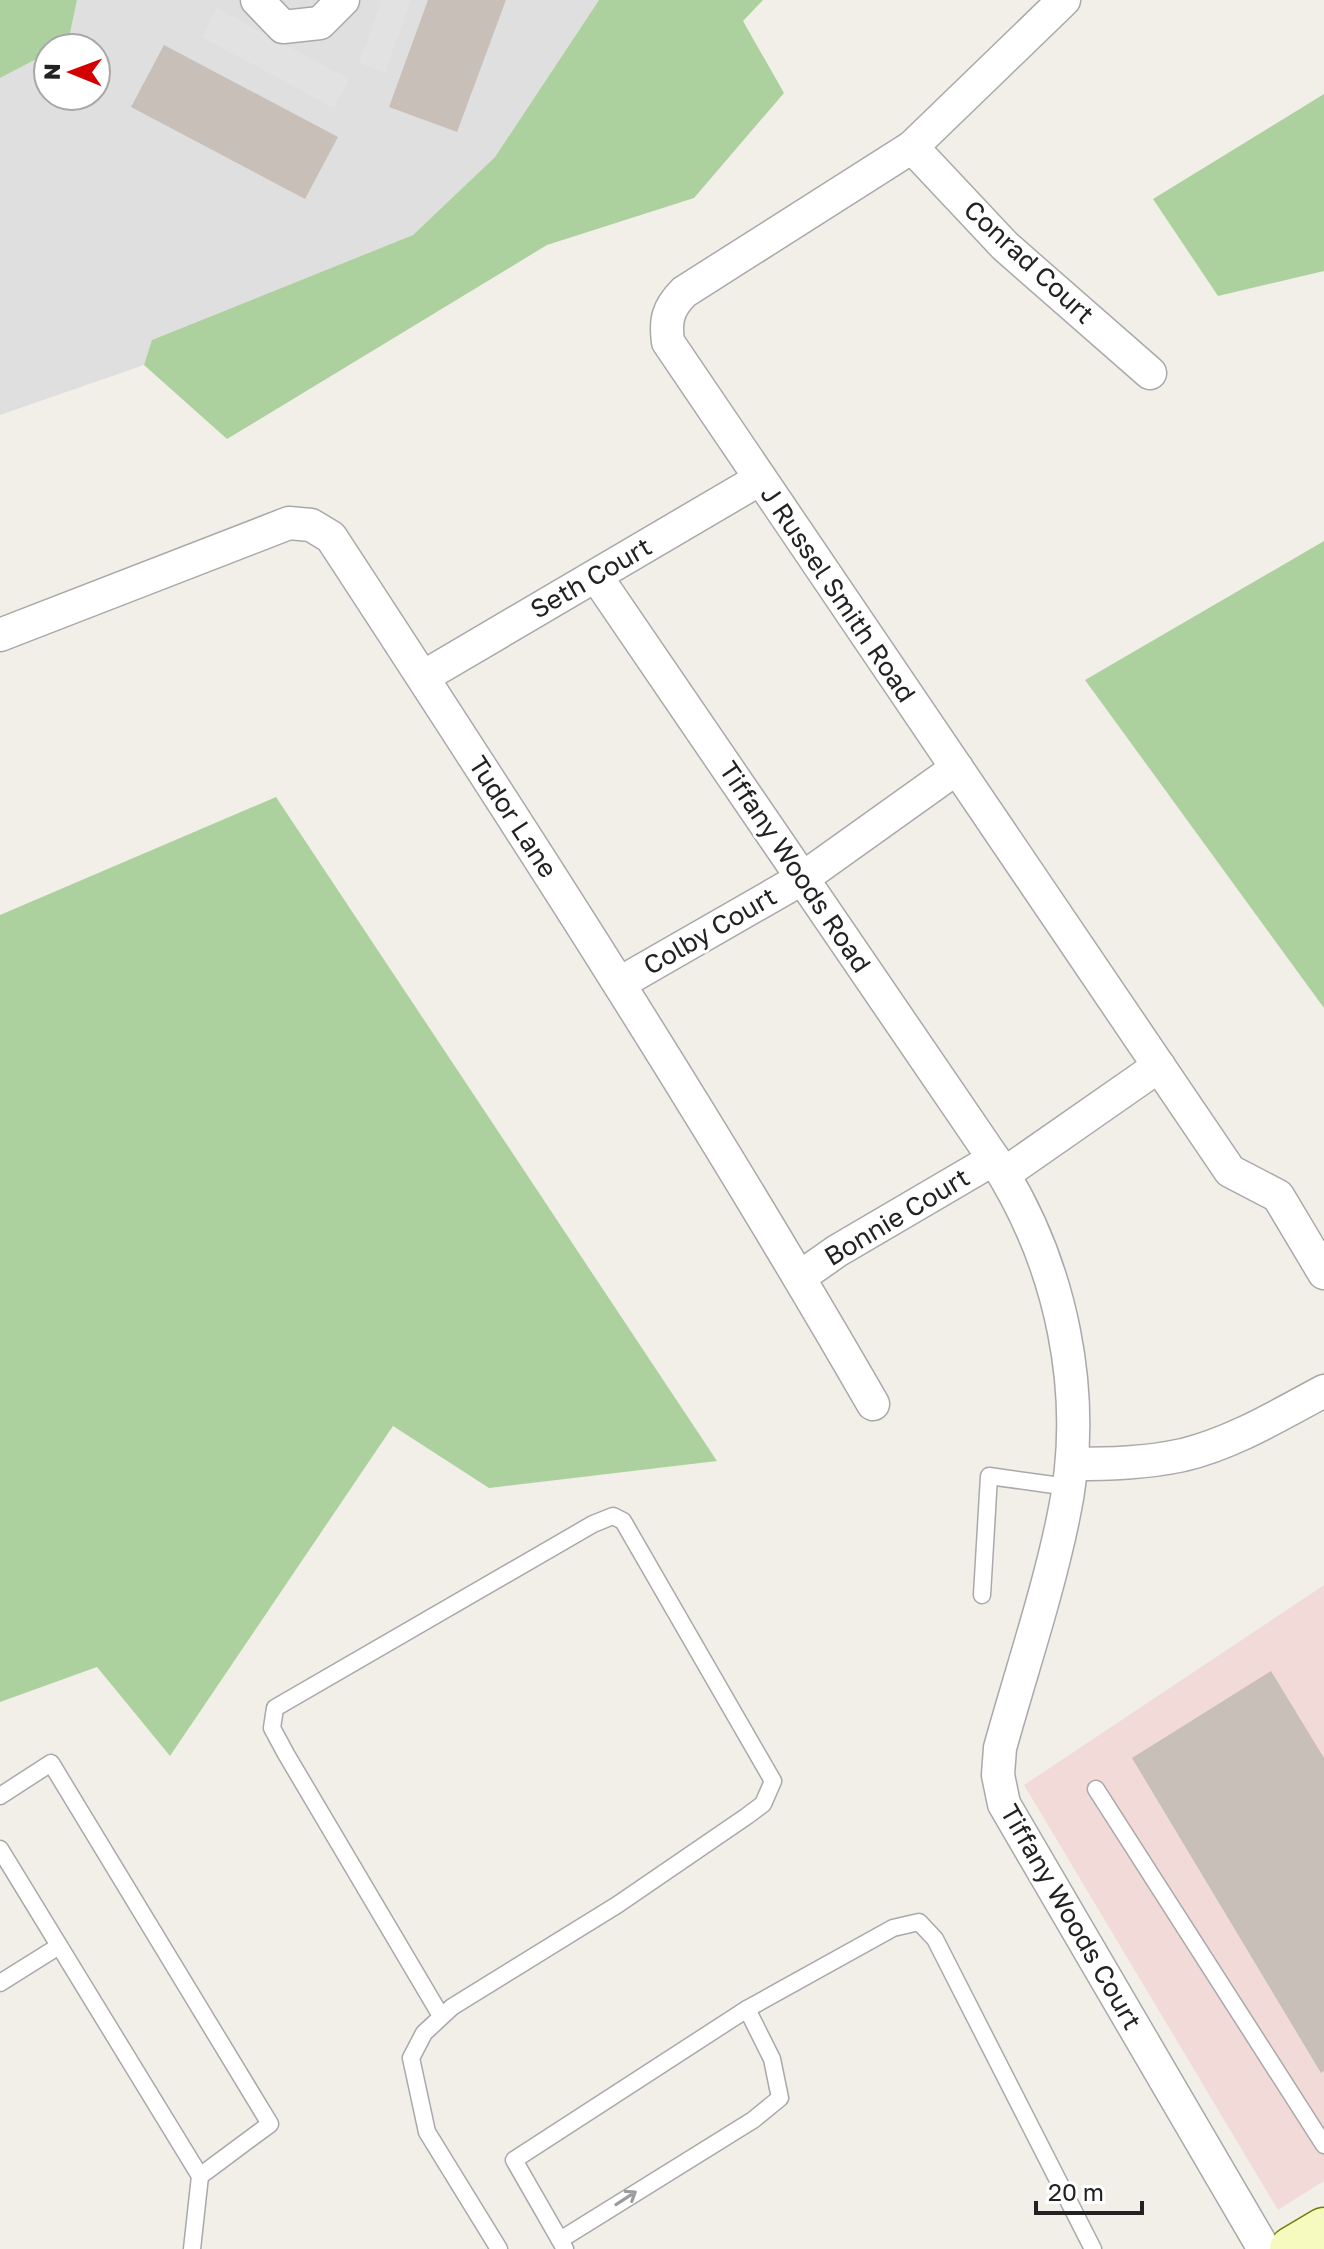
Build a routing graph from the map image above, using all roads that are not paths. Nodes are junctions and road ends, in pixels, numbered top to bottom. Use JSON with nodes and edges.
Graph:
{"nodes":[{"id":1,"x":257,"y":0,"type":"edge"},
{"id":2,"x":343,"y":0,"type":"edge"},
{"id":3,"x":1064,"y":0,"type":"edge"},
{"id":4,"x":912,"y":147,"type":"junction"},
{"id":5,"x":1150,"y":373,"type":"dead end"},
{"id":6,"x":760,"y":479,"type":"junction"},
{"id":7,"x":596,"y":576,"type":"junction"},
{"id":8,"x":0,"y":635,"type":"edge"},
{"id":9,"x":423,"y":677,"type":"junction"},
{"id":10,"x":957,"y":768,"type":"junction"},
{"id":11,"x":803,"y":878,"type":"junction"},
{"id":12,"x":620,"y":983,"type":"junction"},
{"id":13,"x":1159,"y":1066,"type":"junction"},
{"id":14,"x":999,"y":1166,"type":"junction"},
{"id":15,"x":1324,"y":1273,"type":"edge"},
{"id":16,"x":800,"y":1277,"type":"junction"},
{"id":17,"x":1324,"y":1391,"type":"edge"},
{"id":18,"x":873,"y":1404,"type":"dead end"},
{"id":19,"x":1070,"y":1476,"type":"junction"},
{"id":20,"x":982,"y":1595,"type":"dead end"},
{"id":21,"x":1096,"y":1789,"type":"dead end"},
{"id":22,"x":0,"y":1796,"type":"edge"},
{"id":23,"x":0,"y":1849,"type":"edge"},
{"id":24,"x":59,"y":1946,"type":"junction"},
{"id":25,"x":0,"y":1983,"type":"edge"},
{"id":26,"x":747,"y":2009,"type":"junction"},
{"id":27,"x":441,"y":2016,"type":"junction"},
{"id":28,"x":1321,"y":2134,"type":"edge"},
{"id":29,"x":200,"y":2176,"type":"junction"},
{"id":30,"x":1324,"y":2230,"type":"edge"},
{"id":31,"x":562,"y":2245,"type":"edge"},
{"id":32,"x":192,"y":2249,"type":"edge"},
{"id":33,"x":499,"y":2249,"type":"edge"},
{"id":34,"x":1093,"y":2249,"type":"edge"},
{"id":35,"x":1264,"y":2249,"type":"edge"},
{"id":36,"x":1292,"y":2249,"type":"edge"}],
"edges":[{"from":1,"to":2,"type":"street"},
{"from":3,"to":4,"type":"street","name":"J Russel Smith Road"},
{"from":4,"to":5,"type":"street","name":"Conrad Court"},
{"from":4,"to":6,"type":"street","name":"J Russel Smith Road"},
{"from":6,"to":7,"type":"street","name":"Seth Court"},
{"from":6,"to":10,"type":"street","name":"J Russel Smith Road"},
{"from":7,"to":9,"type":"street","name":"Seth Court"},
{"from":7,"to":11,"type":"street","name":"Tiffany Woods Road"},
{"from":8,"to":9,"type":"street","name":"Tudor Lane"},
{"from":9,"to":12,"type":"street","name":"Tudor Lane"},
{"from":10,"to":11,"type":"street","name":"Colby Court"},
{"from":10,"to":13,"type":"street","name":"J Russel Smith Road"},
{"from":11,"to":12,"type":"street","name":"Colby Court"},
{"from":11,"to":14,"type":"street","name":"Tiffany Woods Road"},
{"from":12,"to":16,"type":"street","name":"Tudor Lane"},
{"from":13,"to":14,"type":"street","name":"Bonnie Court"},
{"from":13,"to":15,"type":"street","name":"J Russel Smith Road"},
{"from":14,"to":16,"type":"street","name":"Bonnie Court"},
{"from":14,"to":19,"type":"street","name":"Tiffany Woods Road"},
{"from":16,"to":18,"type":"street","name":"Tudor Lane"},
{"from":17,"to":19,"type":"street"},
{"from":19,"to":20,"type":"lane"},
{"from":19,"to":35,"type":"street","name":"Tiffany Woods Court"},
{"from":21,"to":28,"type":"lane"},
{"from":22,"to":29,"type":"lane"},
{"from":23,"to":24,"type":"lane"},
{"from":24,"to":25,"type":"lane"},
{"from":24,"to":29,"type":"lane"},
{"from":31,"to":26,"type":"lane","one_way":true},
{"from":26,"to":31,"type":"lane"},
{"from":26,"to":34,"type":"lane"},
{"from":27,"to":27,"type":"lane"},
{"from":27,"to":33,"type":"lane"},
{"from":29,"to":32,"type":"lane"},
{"from":30,"to":36,"type":"street"}]}
